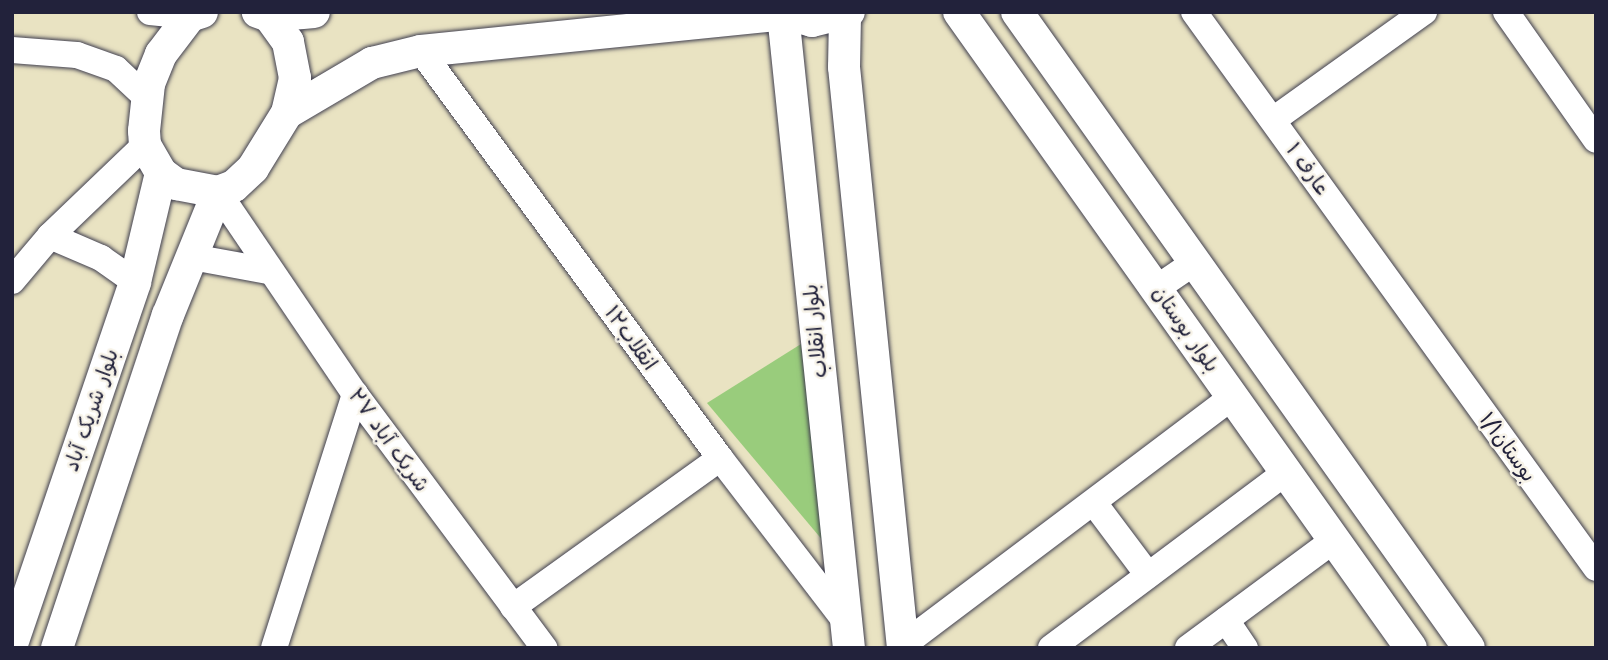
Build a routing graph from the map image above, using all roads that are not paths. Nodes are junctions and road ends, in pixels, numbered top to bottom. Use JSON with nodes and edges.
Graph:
{"nodes":[{"id":1,"x":314,"y":12,"type":"edge"},
{"id":2,"x":959,"y":12,"type":"edge"},
{"id":3,"x":1017,"y":12,"type":"edge"},
{"id":4,"x":1194,"y":12,"type":"edge"},
{"id":5,"x":1424,"y":12,"type":"edge"},
{"id":6,"x":1506,"y":12,"type":"edge"},
{"id":7,"x":178,"y":13,"type":"edge"},
{"id":8,"x":781,"y":13,"type":"edge"},
{"id":9,"x":264,"y":14,"type":"edge"},
{"id":10,"x":847,"y":14,"type":"edge"},
{"id":11,"x":12,"y":50,"type":"edge"},
{"id":12,"x":421,"y":51,"type":"junction"},
{"id":13,"x":148,"y":99,"type":"junction"},
{"id":14,"x":287,"y":113,"type":"junction"},
{"id":15,"x":1273,"y":120,"type":"junction"},
{"id":16,"x":1596,"y":140,"type":"edge"},
{"id":17,"x":145,"y":145,"type":"junction"},
{"id":18,"x":161,"y":173,"type":"junction"},
{"id":19,"x":218,"y":192,"type":"junction"},
{"id":20,"x":50,"y":236,"type":"junction"},
{"id":21,"x":192,"y":257,"type":"junction"},
{"id":22,"x":1195,"y":262,"type":"junction"},
{"id":23,"x":268,"y":271,"type":"junction"},
{"id":24,"x":12,"y":281,"type":"edge"},
{"id":25,"x":135,"y":282,"type":"junction"},
{"id":26,"x":1157,"y":288,"type":"junction"},
{"id":27,"x":1421,"y":326,"type":"joint"},
{"id":28,"x":355,"y":394,"type":"junction"},
{"id":29,"x":1234,"y":396,"type":"junction"},
{"id":30,"x":720,"y":458,"type":"junction"},
{"id":31,"x":1286,"y":472,"type":"junction"},
{"id":32,"x":1094,"y":503,"type":"junction"},
{"id":33,"x":1334,"y":540,"type":"junction"},
{"id":34,"x":1596,"y":568,"type":"edge"},
{"id":35,"x":1148,"y":575,"type":"junction"},
{"id":36,"x":513,"y":607,"type":"junction"},
{"id":37,"x":1226,"y":620,"type":"junction"},
{"id":38,"x":847,"y":634,"type":"edge"},
{"id":39,"x":12,"y":644,"type":"edge"},
{"id":40,"x":903,"y":646,"type":"edge"},
{"id":41,"x":57,"y":648,"type":"edge"},
{"id":42,"x":274,"y":648,"type":"edge"},
{"id":43,"x":544,"y":648,"type":"edge"},
{"id":44,"x":1051,"y":648,"type":"edge"},
{"id":45,"x":1188,"y":648,"type":"edge"},
{"id":46,"x":1245,"y":648,"type":"edge"},
{"id":47,"x":1411,"y":648,"type":"edge"},
{"id":48,"x":1469,"y":648,"type":"edge"}],
"edges":[{"from":1,"to":9,"type":"street"},
{"from":2,"to":26,"type":"street","name":"بلوار بوستان"},
{"from":3,"to":22,"type":"street"},
{"from":4,"to":15,"type":"street","name":"عارف ۱"},
{"from":5,"to":15,"type":"street"},
{"from":6,"to":16,"type":"street"},
{"from":7,"to":13,"type":"street"},
{"from":8,"to":10,"type":"street"},
{"from":8,"to":12,"type":"street"},
{"from":8,"to":38,"type":"street","name":"بلوار انقلاب"},
{"from":9,"to":14,"type":"street"},
{"from":10,"to":40,"type":"street"},
{"from":11,"to":13,"type":"street"},
{"from":12,"to":14,"type":"street"},
{"from":12,"to":30,"type":"street","name":"انقلاب۱۲"},
{"from":13,"to":17,"type":"street"},
{"from":14,"to":19,"type":"street"},
{"from":15,"to":27,"type":"street","name":"عارف ۱"},
{"from":17,"to":18,"type":"street"},
{"from":17,"to":20,"type":"street"},
{"from":18,"to":19,"type":"street"},
{"from":18,"to":25,"type":"street","name":"بلوار شریک آباد"},
{"from":19,"to":21,"type":"street","name":"بلوار شریک آباد"},
{"from":19,"to":23,"type":"street","name":"شریک آباد ۲۷"},
{"from":20,"to":24,"type":"street"},
{"from":20,"to":25,"type":"street"},
{"from":21,"to":23,"type":"street"},
{"from":21,"to":41,"type":"street","name":"بلوار شریک آباد"},
{"from":22,"to":26,"type":"street"},
{"from":22,"to":48,"type":"street"},
{"from":23,"to":28,"type":"street","name":"شریک آباد ۲۷"},
{"from":25,"to":39,"type":"street","name":"بلوار شریک آباد"},
{"from":26,"to":29,"type":"street","name":"بلوار بوستان"},
{"from":27,"to":34,"type":"street","name":"بوستان۱/۱"},
{"from":28,"to":36,"type":"street","name":"شریک آباد ۲۷"},
{"from":28,"to":42,"type":"street"},
{"from":29,"to":31,"type":"street","name":"بلوار بوستان"},
{"from":29,"to":32,"type":"street"},
{"from":30,"to":36,"type":"street"},
{"from":30,"to":38,"type":"street","name":"انقلاب۱۲"},
{"from":31,"to":33,"type":"street","name":"بلوار بوستان"},
{"from":31,"to":35,"type":"street"},
{"from":32,"to":35,"type":"street"},
{"from":32,"to":40,"type":"street"},
{"from":33,"to":37,"type":"street"},
{"from":33,"to":47,"type":"street","name":"بلوار بوستان"},
{"from":35,"to":44,"type":"street"},
{"from":36,"to":43,"type":"street","name":"شریک آباد ۲۷"},
{"from":37,"to":45,"type":"street"},
{"from":37,"to":46,"type":"street"}]}
